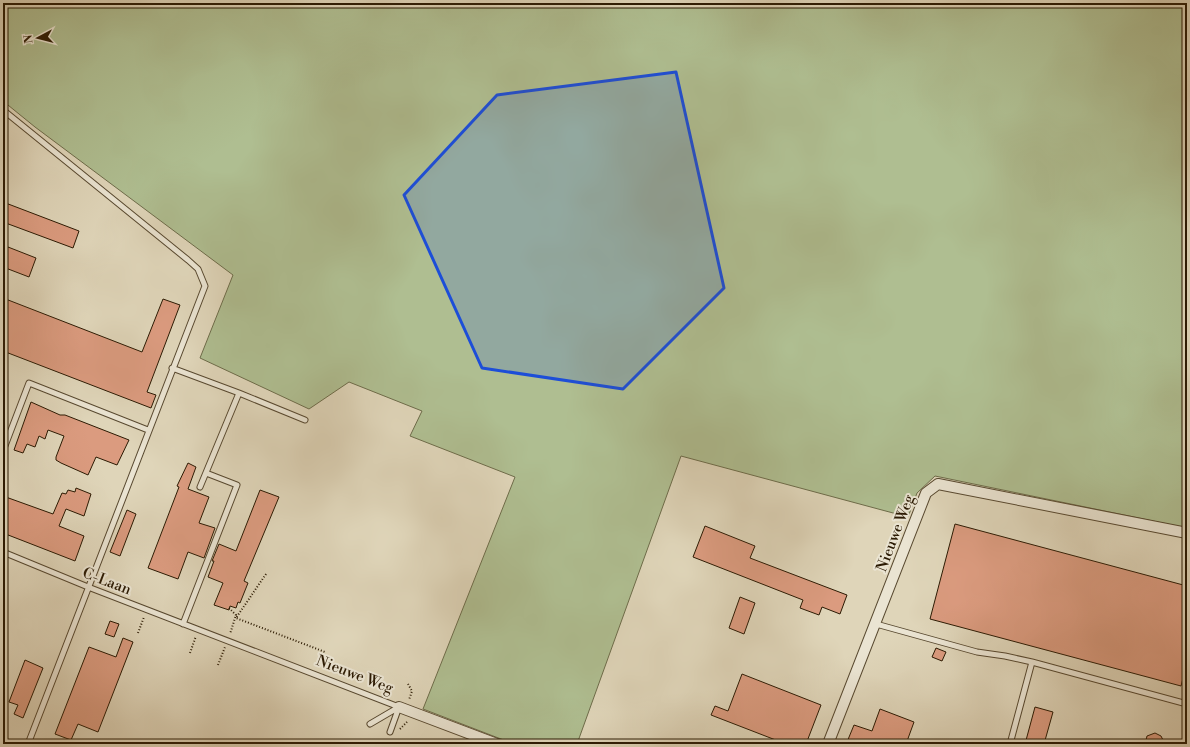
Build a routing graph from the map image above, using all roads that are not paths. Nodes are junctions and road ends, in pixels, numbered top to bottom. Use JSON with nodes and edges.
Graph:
{"nodes":[{"id":1,"x":3,"y":110,"type":"edge"},
{"id":2,"x":172,"y":368,"type":"junction"},
{"id":3,"x":239,"y":394,"type":"junction"},
{"id":4,"x":305,"y":420,"type":"dead end"},
{"id":5,"x":148,"y":430,"type":"junction"},
{"id":6,"x":3,"y":451,"type":"edge"},
{"id":7,"x":206,"y":473,"type":"junction"},
{"id":8,"x":200,"y":487,"type":"dead end"},
{"id":9,"x":1187,"y":533,"type":"edge"},
{"id":10,"x":3,"y":552,"type":"edge"},
{"id":11,"x":88,"y":587,"type":"junction"},
{"id":12,"x":183,"y":624,"type":"junction"},
{"id":13,"x":876,"y":624,"type":"junction"},
{"id":14,"x":201,"y":631,"type":"joint"},
{"id":15,"x":1032,"y":662,"type":"junction"},
{"id":16,"x":1187,"y":704,"type":"edge"},
{"id":17,"x":400,"y":707,"type":"junction"},
{"id":18,"x":370,"y":724,"type":"dead end"},
{"id":19,"x":390,"y":732,"type":"dead end"},
{"id":20,"x":28,"y":744,"type":"edge"},
{"id":21,"x":497,"y":744,"type":"edge"},
{"id":22,"x":828,"y":744,"type":"edge"},
{"id":23,"x":1010,"y":744,"type":"edge"}],
"edges":[{"from":1,"to":2,"type":"lane"},
{"from":2,"to":3,"type":"lane"},
{"from":2,"to":5,"type":"lane"},
{"from":3,"to":4,"type":"lane"},
{"from":3,"to":7,"type":"lane"},
{"from":5,"to":6,"type":"lane"},
{"from":5,"to":11,"type":"lane"},
{"from":7,"to":8,"type":"lane"},
{"from":7,"to":12,"type":"lane"},
{"from":9,"to":13,"type":"street","name":"Nieuwe Weg"},
{"from":10,"to":11,"type":"lane","name":"C-Laan"},
{"from":11,"to":12,"type":"lane","name":"C-Laan"},
{"from":11,"to":20,"type":"lane"},
{"from":12,"to":14,"type":"lane","name":"C-Laan"},
{"from":13,"to":15,"type":"lane"},
{"from":13,"to":22,"type":"street","name":"Nieuwe Weg"},
{"from":14,"to":17,"type":"lane","name":"Nieuwe Weg"},
{"from":15,"to":16,"type":"lane"},
{"from":15,"to":23,"type":"lane"},
{"from":17,"to":18,"type":"lane"},
{"from":17,"to":19,"type":"lane"},
{"from":17,"to":21,"type":"street","name":"Nieuwe Weg"}]}
